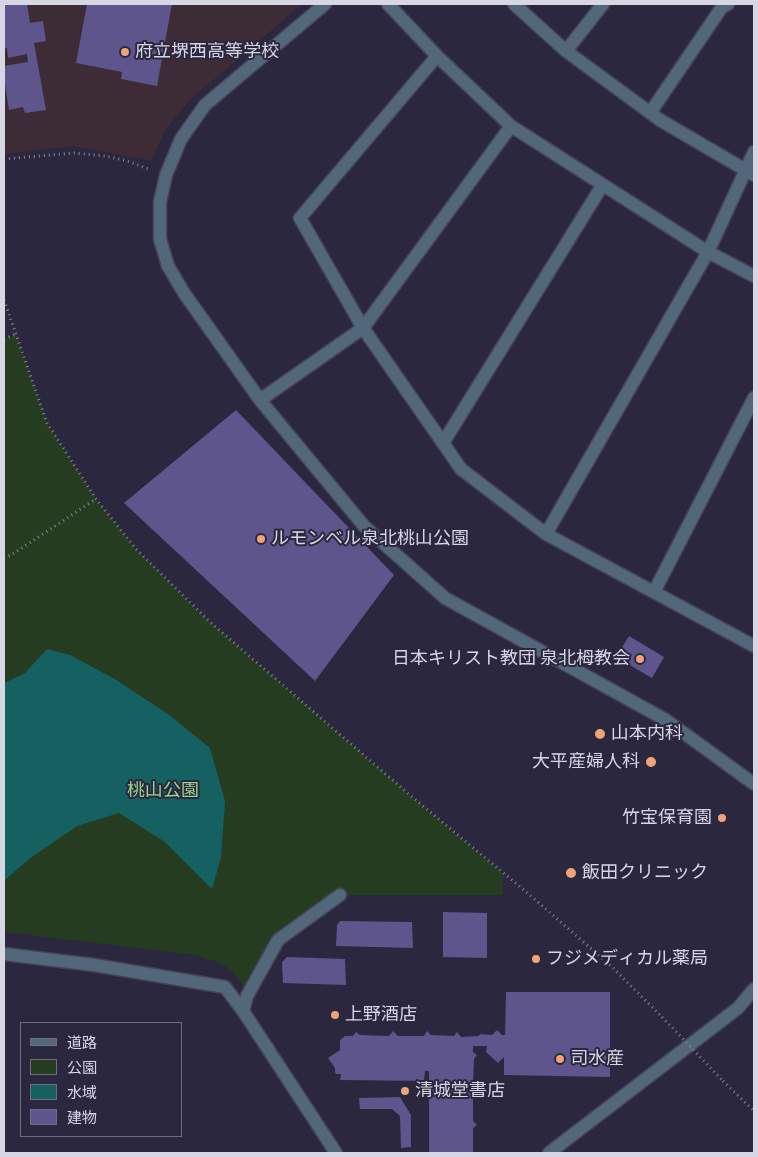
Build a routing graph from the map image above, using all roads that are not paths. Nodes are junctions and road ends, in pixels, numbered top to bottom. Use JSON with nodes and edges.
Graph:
{"nodes":[{"id":1,"x":325,"y":4,"type":"edge"},
{"id":2,"x":388,"y":4,"type":"edge"},
{"id":3,"x":514,"y":4,"type":"edge"},
{"id":4,"x":603,"y":4,"type":"edge"},
{"id":5,"x":728,"y":4,"type":"edge"},
{"id":6,"x":566,"y":51,"type":"junction"},
{"id":7,"x":437,"y":56,"type":"junction"},
{"id":8,"x":650,"y":113,"type":"junction"},
{"id":9,"x":511,"y":126,"type":"junction"},
{"id":10,"x":754,"y":152,"type":"edge"},
{"id":11,"x":750,"y":172,"type":"edge"},
{"id":12,"x":602,"y":186,"type":"junction"},
{"id":13,"x":708,"y":252,"type":"junction"},
{"id":14,"x":754,"y":276,"type":"edge"},
{"id":15,"x":363,"y":328,"type":"junction"},
{"id":16,"x":754,"y":398,"type":"edge"},
{"id":17,"x":260,"y":400,"type":"junction"},
{"id":18,"x":443,"y":443,"type":"junction"},
{"id":19,"x":546,"y":534,"type":"junction"},
{"id":20,"x":654,"y":592,"type":"junction"},
{"id":21,"x":754,"y":646,"type":"edge"},
{"id":22,"x":754,"y":784,"type":"edge"},
{"id":23,"x":340,"y":895,"type":"dead end"},
{"id":24,"x":4,"y":954,"type":"edge"},
{"id":25,"x":754,"y":989,"type":"edge"},
{"id":26,"x":243,"y":1011,"type":"junction"},
{"id":27,"x":336,"y":1153,"type":"edge"},
{"id":28,"x":549,"y":1153,"type":"edge"}],
"edges":[{"from":1,"to":17,"type":"street"},
{"from":2,"to":7,"type":"street"},
{"from":3,"to":6,"type":"street"},
{"from":4,"to":6,"type":"street"},
{"from":5,"to":8,"type":"street"},
{"from":6,"to":8,"type":"street"},
{"from":7,"to":9,"type":"street"},
{"from":7,"to":15,"type":"street"},
{"from":8,"to":11,"type":"street"},
{"from":9,"to":12,"type":"street"},
{"from":9,"to":15,"type":"street"},
{"from":10,"to":11,"type":"street"},
{"from":11,"to":13,"type":"street"},
{"from":12,"to":13,"type":"street"},
{"from":12,"to":18,"type":"street"},
{"from":13,"to":14,"type":"street"},
{"from":13,"to":19,"type":"street"},
{"from":15,"to":17,"type":"street"},
{"from":15,"to":18,"type":"street"},
{"from":16,"to":20,"type":"street"},
{"from":17,"to":22,"type":"street"},
{"from":18,"to":19,"type":"street"},
{"from":19,"to":20,"type":"street"},
{"from":20,"to":21,"type":"street"},
{"from":23,"to":26,"type":"street"},
{"from":24,"to":26,"type":"street"},
{"from":25,"to":28,"type":"street"},
{"from":26,"to":27,"type":"street"}]}
